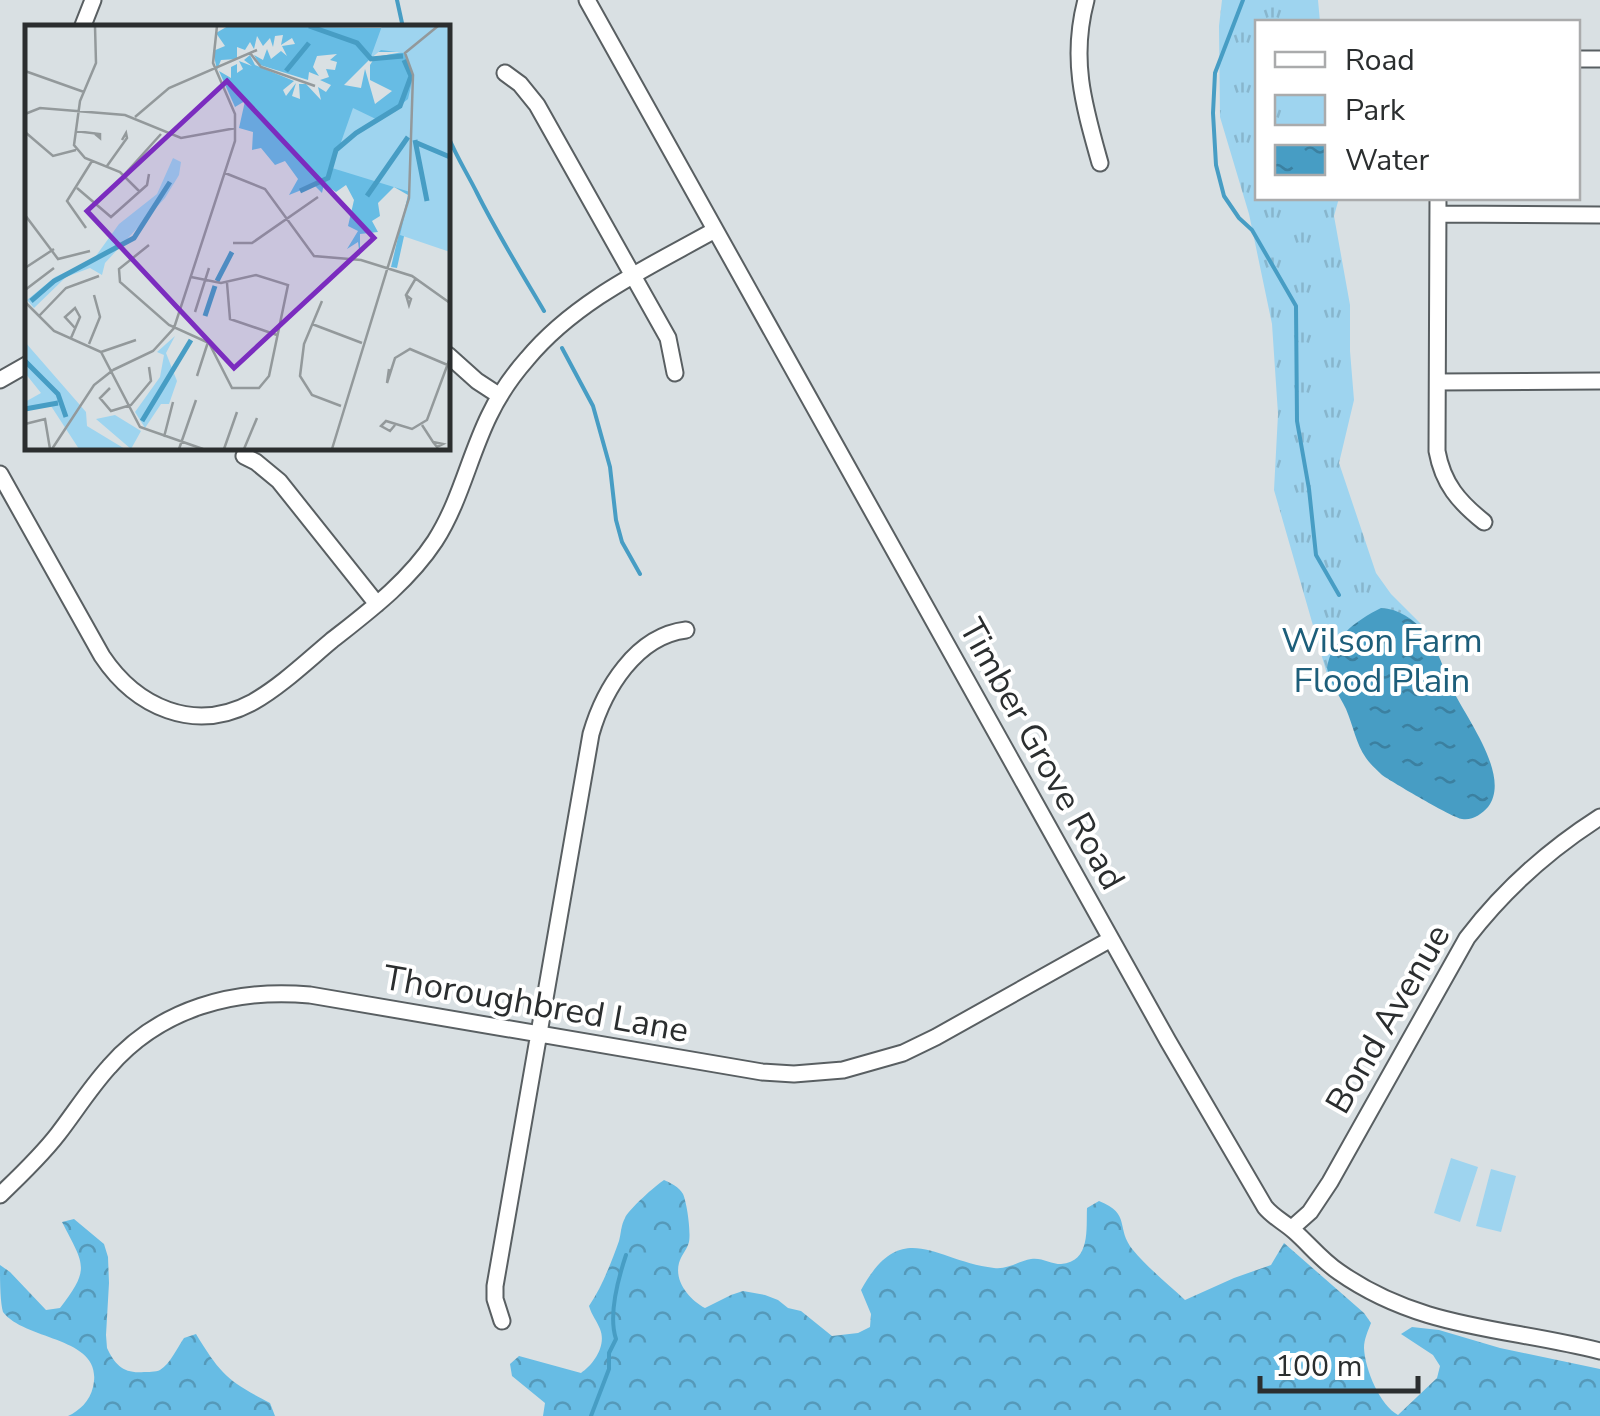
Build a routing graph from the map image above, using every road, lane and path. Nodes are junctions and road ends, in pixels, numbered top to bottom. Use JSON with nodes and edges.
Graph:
{"nodes":[{"id":1,"x":93,"y":0,"type":"edge"},
{"id":2,"x":587,"y":0,"type":"edge"},
{"id":3,"x":1086,"y":0,"type":"edge"},
{"id":4,"x":83,"y":25,"type":"edge"},
{"id":5,"x":505,"y":74,"type":"dead end"},
{"id":6,"x":1100,"y":163,"type":"dead end"},
{"id":7,"x":1438,"y":206,"type":"edge"},
{"id":8,"x":1600,"y":215,"type":"edge"},
{"id":9,"x":714,"y":230,"type":"junction"},
{"id":10,"x":632,"y":276,"type":"junction"},
{"id":11,"x":450,"y":357,"type":"edge"},
{"id":12,"x":25,"y":366,"type":"edge"},
{"id":13,"x":676,"y":373,"type":"dead end"},
{"id":14,"x":0,"y":380,"type":"edge"},
{"id":15,"x":1600,"y":381,"type":"edge"},
{"id":16,"x":1438,"y":382,"type":"junction"},
{"id":17,"x":500,"y":396,"type":"junction"},
{"id":18,"x":244,"y":456,"type":"dead end"},
{"id":19,"x":0,"y":474,"type":"edge"},
{"id":20,"x":1484,"y":522,"type":"dead end"},
{"id":21,"x":378,"y":604,"type":"junction"},
{"id":22,"x":686,"y":630,"type":"dead end"},
{"id":23,"x":1600,"y":817,"type":"edge"},
{"id":24,"x":1111,"y":939,"type":"junction"},
{"id":25,"x":539,"y":1034,"type":"junction"},
{"id":26,"x":0,"y":1195,"type":"edge"},
{"id":27,"x":1292,"y":1228,"type":"junction"},
{"id":28,"x":502,"y":1321,"type":"dead end"},
{"id":29,"x":1600,"y":1351,"type":"edge"}],
"edges":[{"from":1,"to":4,"type":"street"},
{"from":2,"to":9,"type":"street","name":"Timber Grove Road"},
{"from":3,"to":6,"type":"street"},
{"from":5,"to":10,"type":"street"},
{"from":7,"to":8,"type":"street"},
{"from":7,"to":16,"type":"street"},
{"from":9,"to":10,"type":"street"},
{"from":9,"to":24,"type":"street","name":"Timber Grove Road"},
{"from":10,"to":13,"type":"street"},
{"from":10,"to":17,"type":"street"},
{"from":11,"to":17,"type":"street"},
{"from":12,"to":14,"type":"street"},
{"from":15,"to":16,"type":"street"},
{"from":16,"to":20,"type":"street"},
{"from":17,"to":21,"type":"street"},
{"from":18,"to":21,"type":"street"},
{"from":19,"to":21,"type":"street"},
{"from":22,"to":25,"type":"street"},
{"from":23,"to":27,"type":"street","name":"Bond Avenue"},
{"from":24,"to":25,"type":"street","name":"Thoroughbred Lane"},
{"from":24,"to":27,"type":"street","name":"Timber Grove Road"},
{"from":25,"to":26,"type":"street","name":"Thoroughbred Lane"},
{"from":25,"to":28,"type":"street"},
{"from":27,"to":29,"type":"street","name":"Timber Grove Road"}]}
